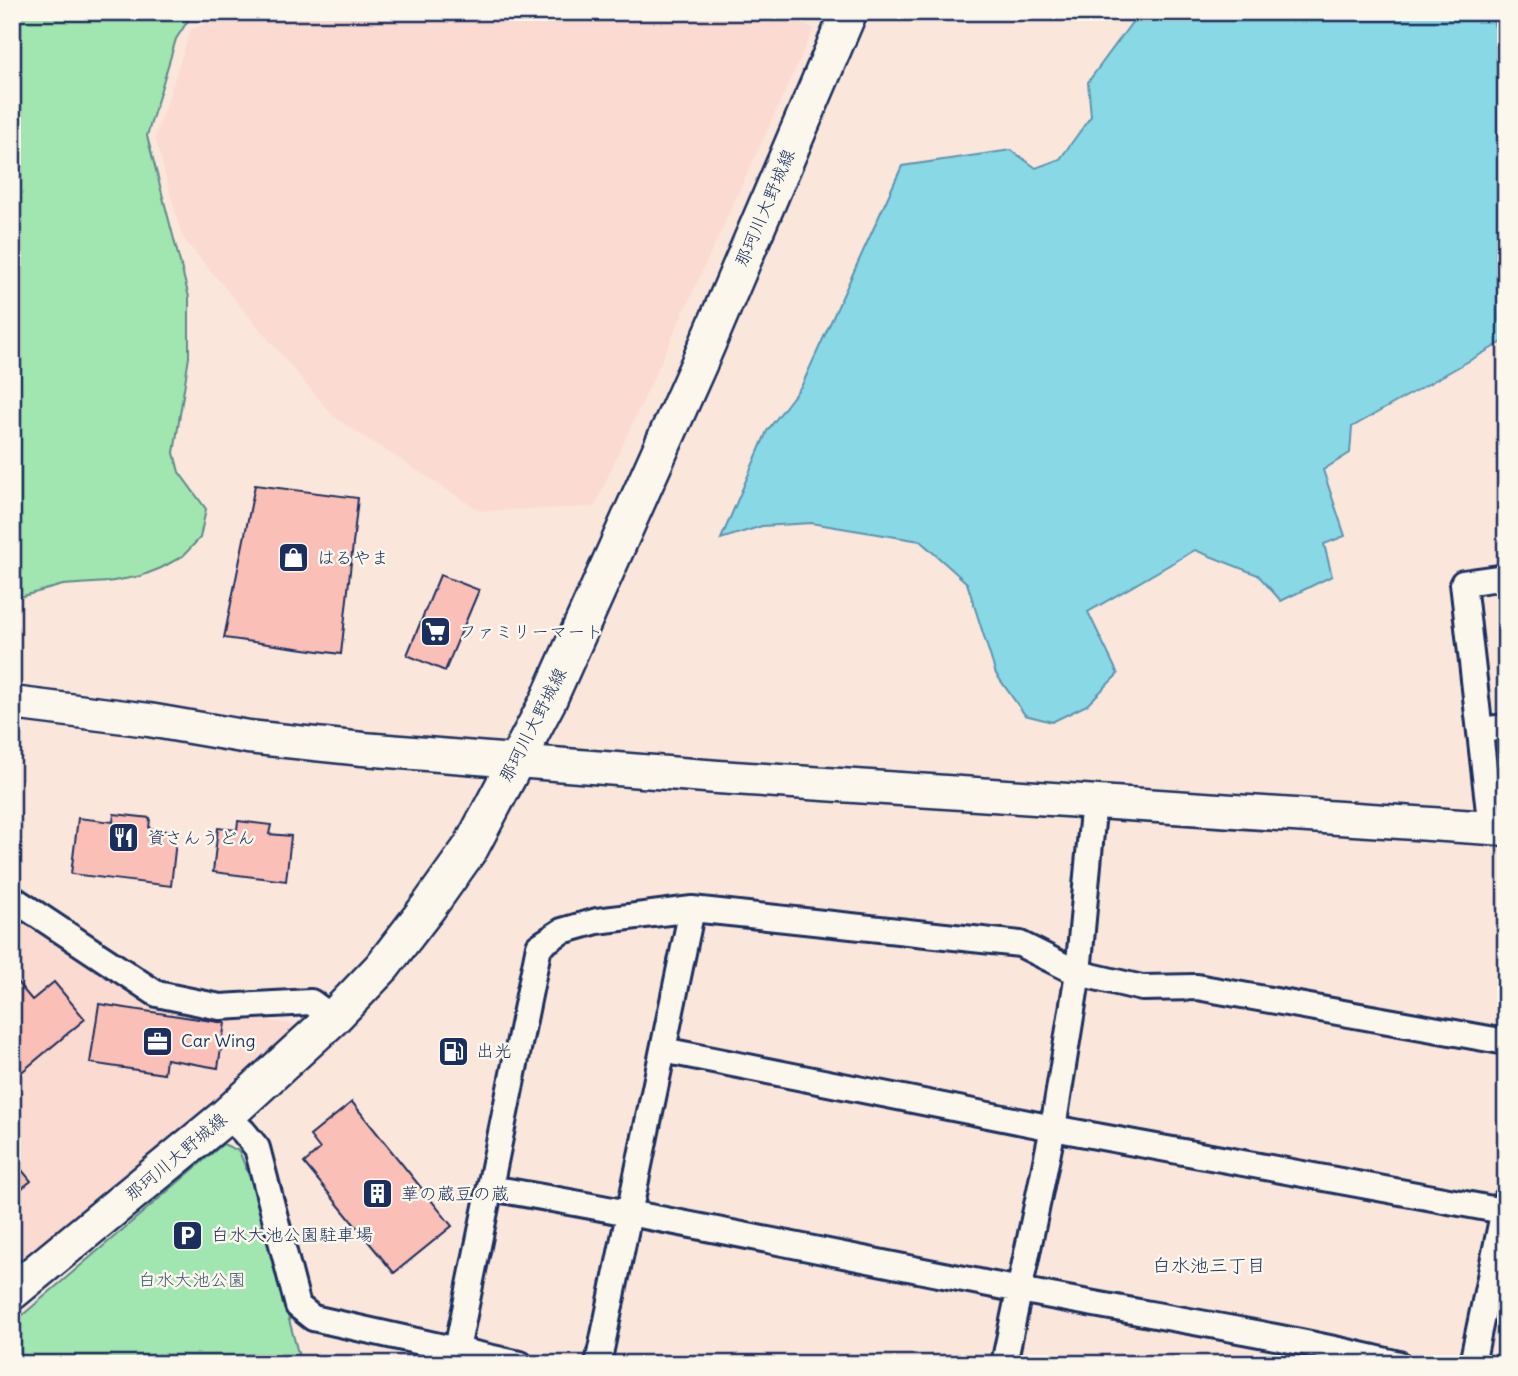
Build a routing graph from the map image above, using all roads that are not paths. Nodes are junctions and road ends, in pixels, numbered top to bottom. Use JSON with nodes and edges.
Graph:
{"nodes":[{"id":1,"x":849,"y":12,"type":"edge"},
{"id":2,"x":1506,"y":577,"type":"edge"},
{"id":3,"x":12,"y":703,"type":"edge"},
{"id":4,"x":1506,"y":727,"type":"edge"},
{"id":5,"x":1480,"y":730,"type":"junction"},
{"id":6,"x":515,"y":761,"type":"junction"},
{"id":7,"x":1094,"y":800,"type":"junction"},
{"id":8,"x":1498,"y":829,"type":"edge"},
{"id":9,"x":12,"y":898,"type":"edge"},
{"id":10,"x":692,"y":909,"type":"junction"},
{"id":11,"x":1078,"y":974,"type":"junction"},
{"id":12,"x":333,"y":1018,"type":"junction"},
{"id":13,"x":1506,"y":1042,"type":"edge"},
{"id":14,"x":663,"y":1050,"type":"junction"},
{"id":15,"x":226,"y":1116,"type":"junction"},
{"id":16,"x":1053,"y":1128,"type":"junction"},
{"id":17,"x":490,"y":1188,"type":"junction"},
{"id":18,"x":1504,"y":1205,"type":"edge"},
{"id":19,"x":629,"y":1211,"type":"junction"},
{"id":20,"x":1021,"y":1290,"type":"junction"},
{"id":21,"x":12,"y":1292,"type":"edge"},
{"id":22,"x":1320,"y":1354,"type":"edge"},
{"id":23,"x":456,"y":1357,"type":"edge"},
{"id":24,"x":520,"y":1364,"type":"edge"},
{"id":25,"x":598,"y":1364,"type":"edge"},
{"id":26,"x":1004,"y":1364,"type":"edge"},
{"id":27,"x":1399,"y":1364,"type":"edge"},
{"id":28,"x":1472,"y":1364,"type":"edge"}],
"edges":[{"from":1,"to":6,"type":"main road","name":"那珂川大野城線"},
{"from":2,"to":5,"type":"street"},
{"from":3,"to":6,"type":"street"},
{"from":4,"to":5,"type":"street"},
{"from":5,"to":8,"type":"street"},
{"from":6,"to":7,"type":"street"},
{"from":6,"to":12,"type":"main road","name":"那珂川大野城線"},
{"from":7,"to":8,"type":"street"},
{"from":7,"to":11,"type":"street"},
{"from":9,"to":12,"type":"street"},
{"from":10,"to":11,"type":"street"},
{"from":10,"to":14,"type":"street"},
{"from":10,"to":17,"type":"street"},
{"from":11,"to":13,"type":"street"},
{"from":11,"to":16,"type":"street"},
{"from":12,"to":15,"type":"main road","name":"那珂川大野城線"},
{"from":14,"to":16,"type":"street"},
{"from":14,"to":19,"type":"street"},
{"from":15,"to":21,"type":"main road","name":"那珂川大野城線"},
{"from":15,"to":23,"type":"street"},
{"from":16,"to":18,"type":"street"},
{"from":16,"to":20,"type":"street"},
{"from":17,"to":19,"type":"street"},
{"from":17,"to":23,"type":"street"},
{"from":18,"to":28,"type":"street"},
{"from":19,"to":20,"type":"street"},
{"from":19,"to":25,"type":"street"},
{"from":20,"to":22,"type":"street"},
{"from":20,"to":26,"type":"street"},
{"from":22,"to":27,"type":"street"},
{"from":23,"to":24,"type":"street"}]}
